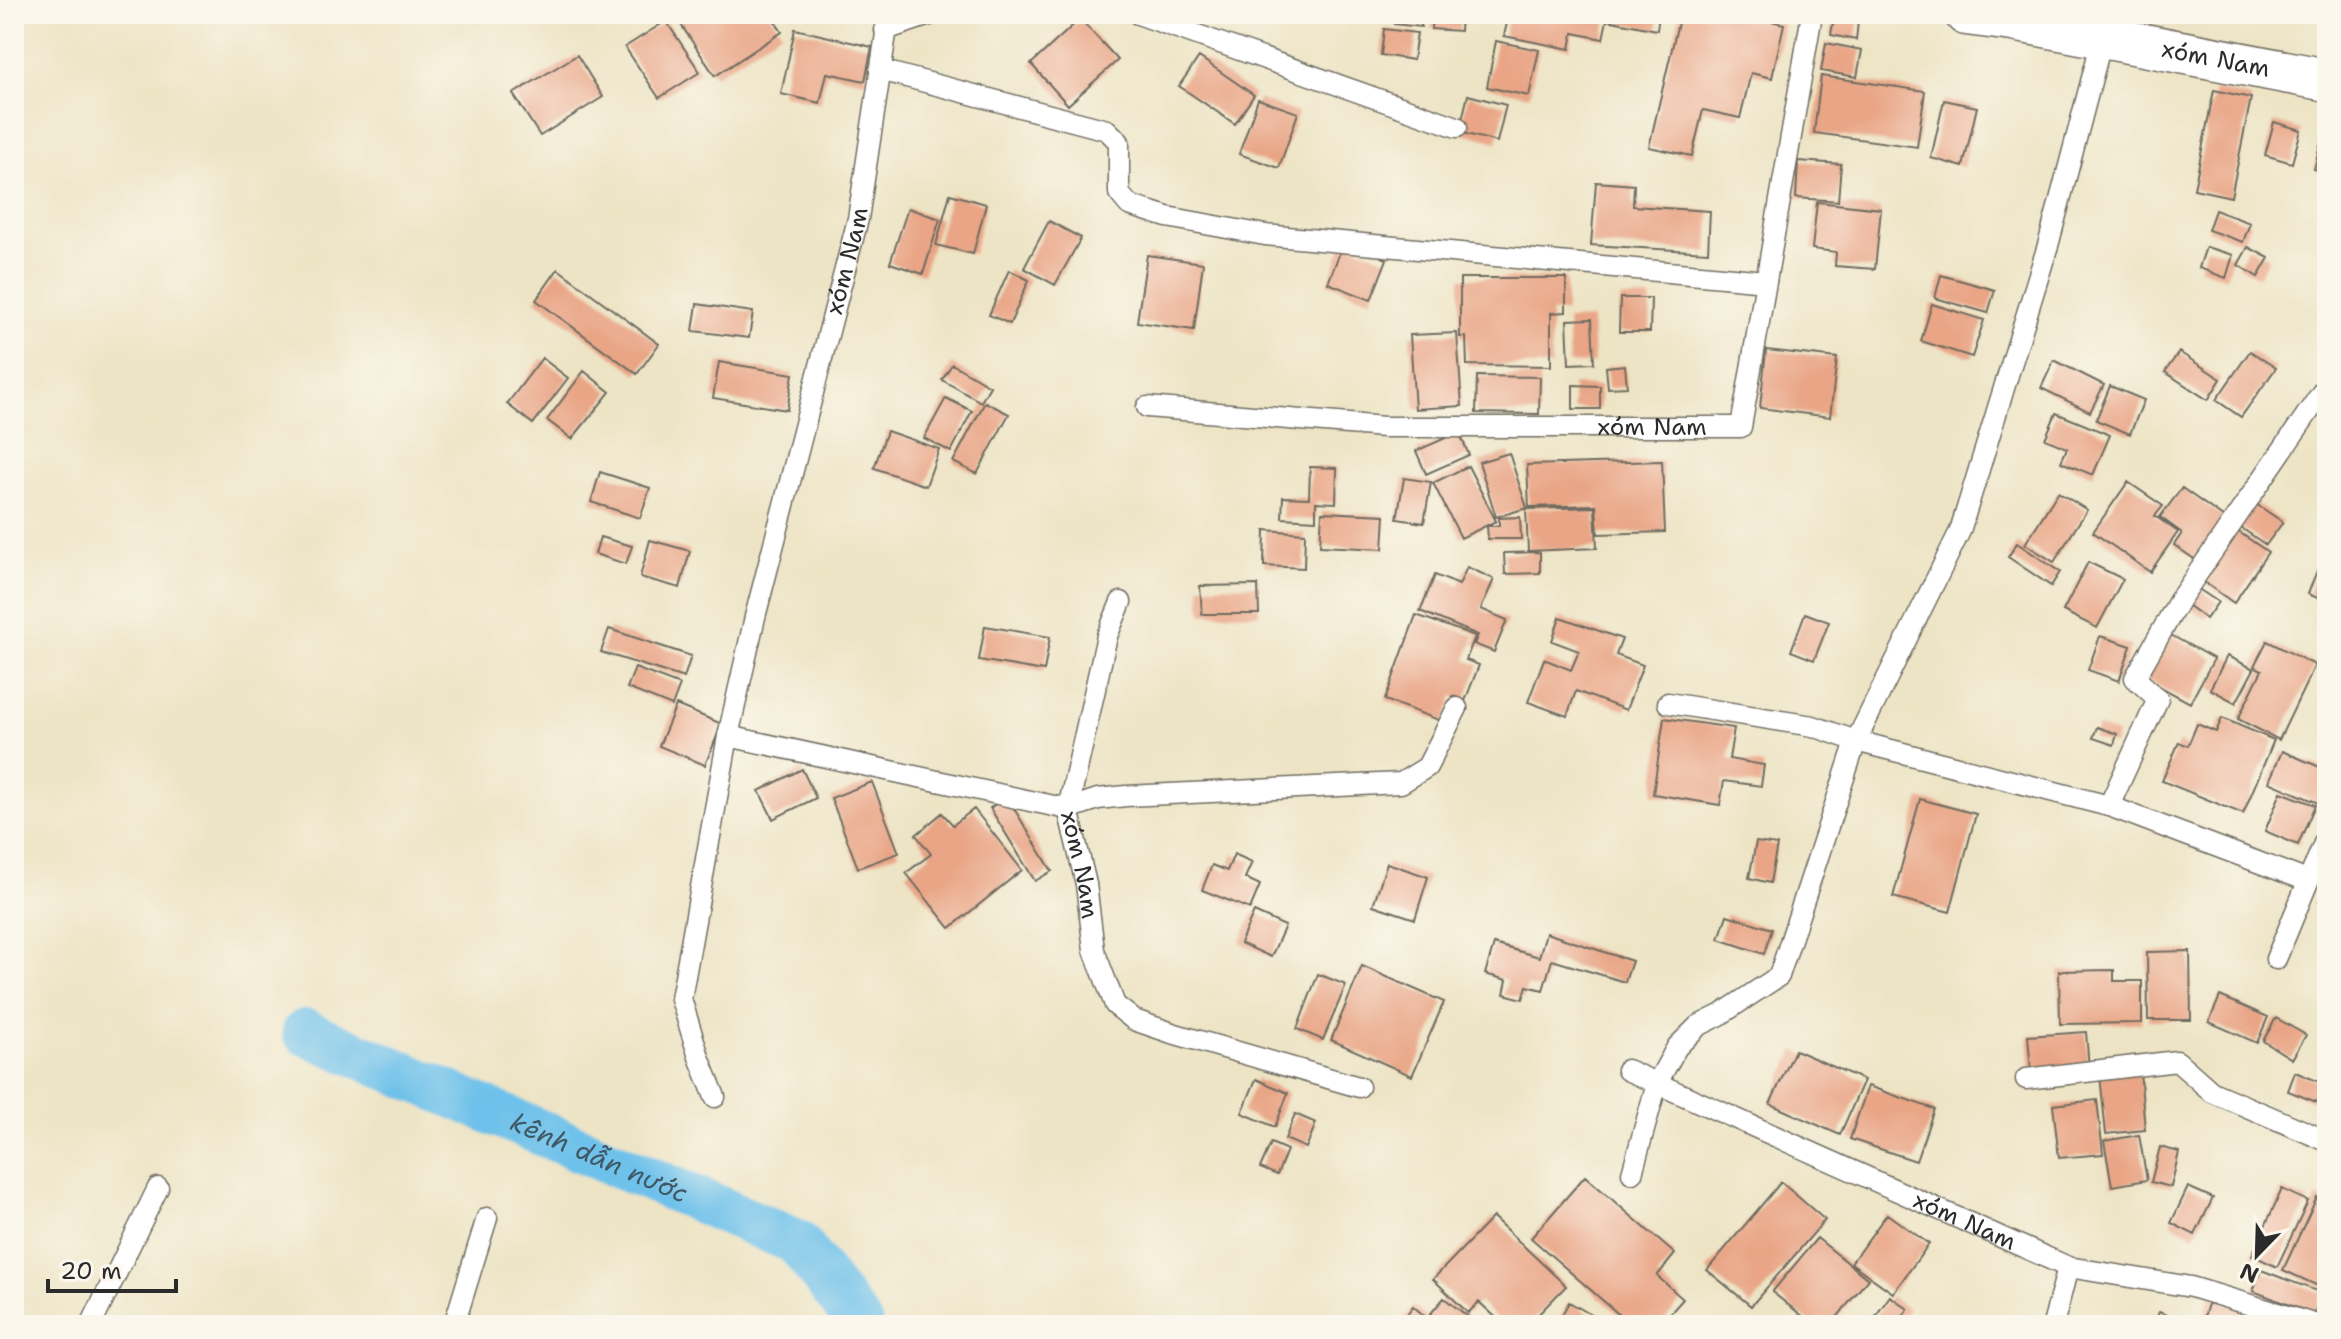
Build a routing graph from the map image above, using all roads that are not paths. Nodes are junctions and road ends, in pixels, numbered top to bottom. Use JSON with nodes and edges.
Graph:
{"nodes":[{"id":1,"x":932,"y":14,"type":"edge"},
{"id":2,"x":1138,"y":14,"type":"edge"},
{"id":3,"x":1812,"y":14,"type":"edge"},
{"id":4,"x":1966,"y":14,"type":"edge"},
{"id":5,"x":2014,"y":17,"type":"edge"},
{"id":6,"x":887,"y":22,"type":"edge"},
{"id":7,"x":2103,"y":36,"type":"junction"},
{"id":8,"x":880,"y":70,"type":"junction"},
{"id":9,"x":2327,"y":80,"type":"edge"},
{"id":10,"x":1457,"y":127,"type":"dead end"},
{"id":11,"x":1766,"y":281,"type":"junction"},
{"id":12,"x":2327,"y":385,"type":"edge"},
{"id":13,"x":1147,"y":407,"type":"dead end"},
{"id":14,"x":1121,"y":602,"type":"dead end"},
{"id":15,"x":1668,"y":703,"type":"dead end"},
{"id":16,"x":1457,"y":708,"type":"dead end"},
{"id":17,"x":728,"y":736,"type":"junction"},
{"id":18,"x":1856,"y":741,"type":"junction"},
{"id":19,"x":2109,"y":806,"type":"junction"},
{"id":20,"x":1068,"y":809,"type":"junction"},
{"id":21,"x":2327,"y":836,"type":"edge"},
{"id":22,"x":2308,"y":881,"type":"junction"},
{"id":23,"x":2276,"y":959,"type":"dead end"},
{"id":24,"x":1627,"y":1070,"type":"dead end"},
{"id":25,"x":2026,"y":1079,"type":"dead end"},
{"id":26,"x":1657,"y":1083,"type":"junction"},
{"id":27,"x":1359,"y":1087,"type":"dead end"},
{"id":28,"x":715,"y":1097,"type":"dead end"},
{"id":29,"x":2327,"y":1141,"type":"edge"},
{"id":30,"x":1632,"y":1173,"type":"dead end"},
{"id":31,"x":158,"y":1188,"type":"dead end"},
{"id":32,"x":487,"y":1218,"type":"dead end"},
{"id":33,"x":2068,"y":1267,"type":"junction"},
{"id":34,"x":91,"y":1325,"type":"edge"},
{"id":35,"x":454,"y":1325,"type":"edge"},
{"id":36,"x":2053,"y":1325,"type":"edge"},
{"id":37,"x":2317,"y":1325,"type":"edge"}],
"edges":[{"from":1,"to":6,"type":"lane"},
{"from":2,"to":10,"type":"lane"},
{"from":3,"to":11,"type":"lane","name":"xóm Nam"},
{"from":4,"to":5,"type":"street","name":"xóm Nam"},
{"from":5,"to":7,"type":"street","name":"xóm Nam"},
{"from":6,"to":8,"type":"lane","name":"xóm Nam"},
{"from":7,"to":9,"type":"street","name":"xóm Nam"},
{"from":7,"to":18,"type":"lane"},
{"from":8,"to":11,"type":"lane"},
{"from":8,"to":17,"type":"lane","name":"xóm Nam"},
{"from":11,"to":13,"type":"lane","name":"xóm Nam"},
{"from":12,"to":19,"type":"lane"},
{"from":14,"to":20,"type":"lane"},
{"from":15,"to":18,"type":"lane"},
{"from":16,"to":20,"type":"lane"},
{"from":17,"to":20,"type":"lane","name":"xóm Nam"},
{"from":17,"to":28,"type":"lane","name":"xóm Nam"},
{"from":18,"to":19,"type":"lane"},
{"from":18,"to":26,"type":"lane"},
{"from":19,"to":22,"type":"lane"},
{"from":20,"to":27,"type":"lane","name":"xóm Nam"},
{"from":21,"to":22,"type":"lane"},
{"from":22,"to":23,"type":"lane"},
{"from":24,"to":26,"type":"lane","name":"xóm Nam"},
{"from":25,"to":29,"type":"lane"},
{"from":26,"to":30,"type":"lane"},
{"from":26,"to":33,"type":"lane","name":"xóm Nam"},
{"from":31,"to":34,"type":"lane"},
{"from":32,"to":35,"type":"lane"},
{"from":33,"to":36,"type":"lane"},
{"from":33,"to":37,"type":"lane","name":"xóm Nam"}]}
